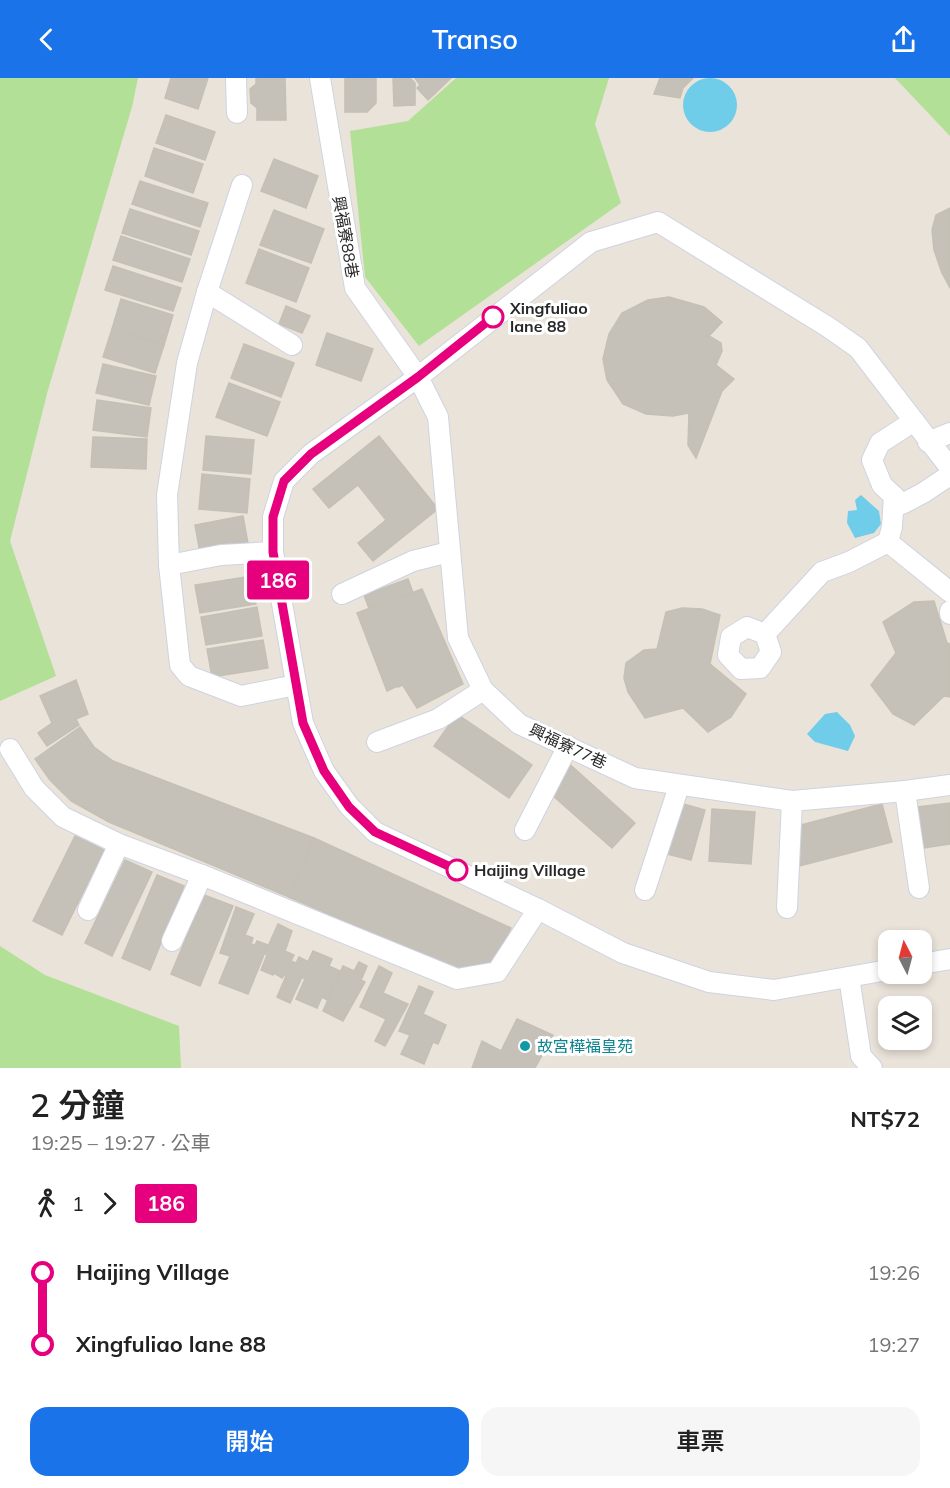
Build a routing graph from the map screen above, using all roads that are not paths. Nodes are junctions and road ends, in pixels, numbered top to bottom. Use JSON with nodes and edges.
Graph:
{"nodes":[{"id":1,"x":236,"y":78,"type":"edge"},
{"id":2,"x":320,"y":78,"type":"edge"},
{"id":3,"x":237,"y":113,"type":"dead end"},
{"id":4,"x":242,"y":185,"type":"dead end"},
{"id":5,"x":207,"y":292,"type":"junction"},
{"id":6,"x":292,"y":345,"type":"dead end"},
{"id":7,"x":418,"y":377,"type":"junction"},
{"id":8,"x":914,"y":421,"type":"junction"},
{"id":9,"x":950,"y":433,"type":"edge"},
{"id":10,"x":928,"y":442,"type":"junction"},
{"id":11,"x":949,"y":468,"type":"edge"},
{"id":12,"x":894,"y":496,"type":"junction"},
{"id":13,"x":888,"y":542,"type":"junction"},
{"id":14,"x":273,"y":552,"type":"junction"},
{"id":15,"x":449,"y":552,"type":"junction"},
{"id":16,"x":169,"y":565,"type":"junction"},
{"id":17,"x":950,"y":592,"type":"edge"},
{"id":18,"x":342,"y":594,"type":"dead end"},
{"id":19,"x":765,"y":634,"type":"dead end"},
{"id":20,"x":296,"y":685,"type":"junction"},
{"id":21,"x":483,"y":690,"type":"junction"},
{"id":22,"x":377,"y":742,"type":"dead end"},
{"id":23,"x":568,"y":746,"type":"junction"},
{"id":24,"x":10,"y":749,"type":"dead end"},
{"id":25,"x":950,"y":785,"type":"edge"},
{"id":26,"x":679,"y":786,"type":"junction"},
{"id":27,"x":905,"y":791,"type":"junction"},
{"id":28,"x":792,"y":801,"type":"junction"},
{"id":29,"x":525,"y":830,"type":"dead end"},
{"id":30,"x":119,"y":844,"type":"junction"},
{"id":31,"x":202,"y":875,"type":"junction"},
{"id":32,"x":919,"y":888,"type":"dead end"},
{"id":33,"x":645,"y":890,"type":"dead end"},
{"id":34,"x":787,"y":908,"type":"dead end"},
{"id":35,"x":538,"y":909,"type":"junction"},
{"id":36,"x":88,"y":910,"type":"dead end"},
{"id":37,"x":172,"y":941,"type":"dead end"},
{"id":38,"x":950,"y":959,"type":"edge"},
{"id":39,"x":932,"y":962,"type":"edge"},
{"id":40,"x":878,"y":972,"type":"edge"},
{"id":41,"x":849,"y":977,"type":"junction"},
{"id":42,"x":872,"y":1068,"type":"edge"}],
"edges":[{"from":1,"to":3,"type":"street"},
{"from":2,"to":7,"type":"street","name":"興福寮88巷"},
{"from":4,"to":5,"type":"street"},
{"from":5,"to":6,"type":"street"},
{"from":5,"to":16,"type":"street"},
{"from":7,"to":8,"type":"street"},
{"from":7,"to":14,"type":"street"},
{"from":7,"to":15,"type":"street","name":"興福寮77巷"},
{"from":8,"to":10,"type":"street"},
{"from":8,"to":12,"type":"street"},
{"from":9,"to":10,"type":"street"},
{"from":10,"to":11,"type":"street"},
{"from":11,"to":12,"type":"street"},
{"from":12,"to":13,"type":"street"},
{"from":13,"to":17,"type":"street"},
{"from":13,"to":19,"type":"street"},
{"from":14,"to":16,"type":"street"},
{"from":14,"to":20,"type":"street"},
{"from":15,"to":18,"type":"street"},
{"from":15,"to":21,"type":"street","name":"興福寮77巷"},
{"from":16,"to":20,"type":"street"},
{"from":20,"to":35,"type":"street"},
{"from":21,"to":22,"type":"street"},
{"from":21,"to":23,"type":"street","name":"興福寮77巷"},
{"from":23,"to":26,"type":"street","name":"興福寮77巷"},
{"from":23,"to":29,"type":"street"},
{"from":24,"to":30,"type":"street"},
{"from":25,"to":27,"type":"street","name":"興福寮77巷"},
{"from":26,"to":28,"type":"street","name":"興福寮77巷"},
{"from":26,"to":33,"type":"street"},
{"from":27,"to":28,"type":"street","name":"興福寮77巷"},
{"from":27,"to":32,"type":"street"},
{"from":28,"to":34,"type":"street"},
{"from":30,"to":31,"type":"street"},
{"from":30,"to":36,"type":"street"},
{"from":31,"to":35,"type":"street"},
{"from":31,"to":37,"type":"street"},
{"from":35,"to":41,"type":"street"},
{"from":38,"to":39,"type":"street"},
{"from":40,"to":41,"type":"street"},
{"from":41,"to":42,"type":"street"}]}
